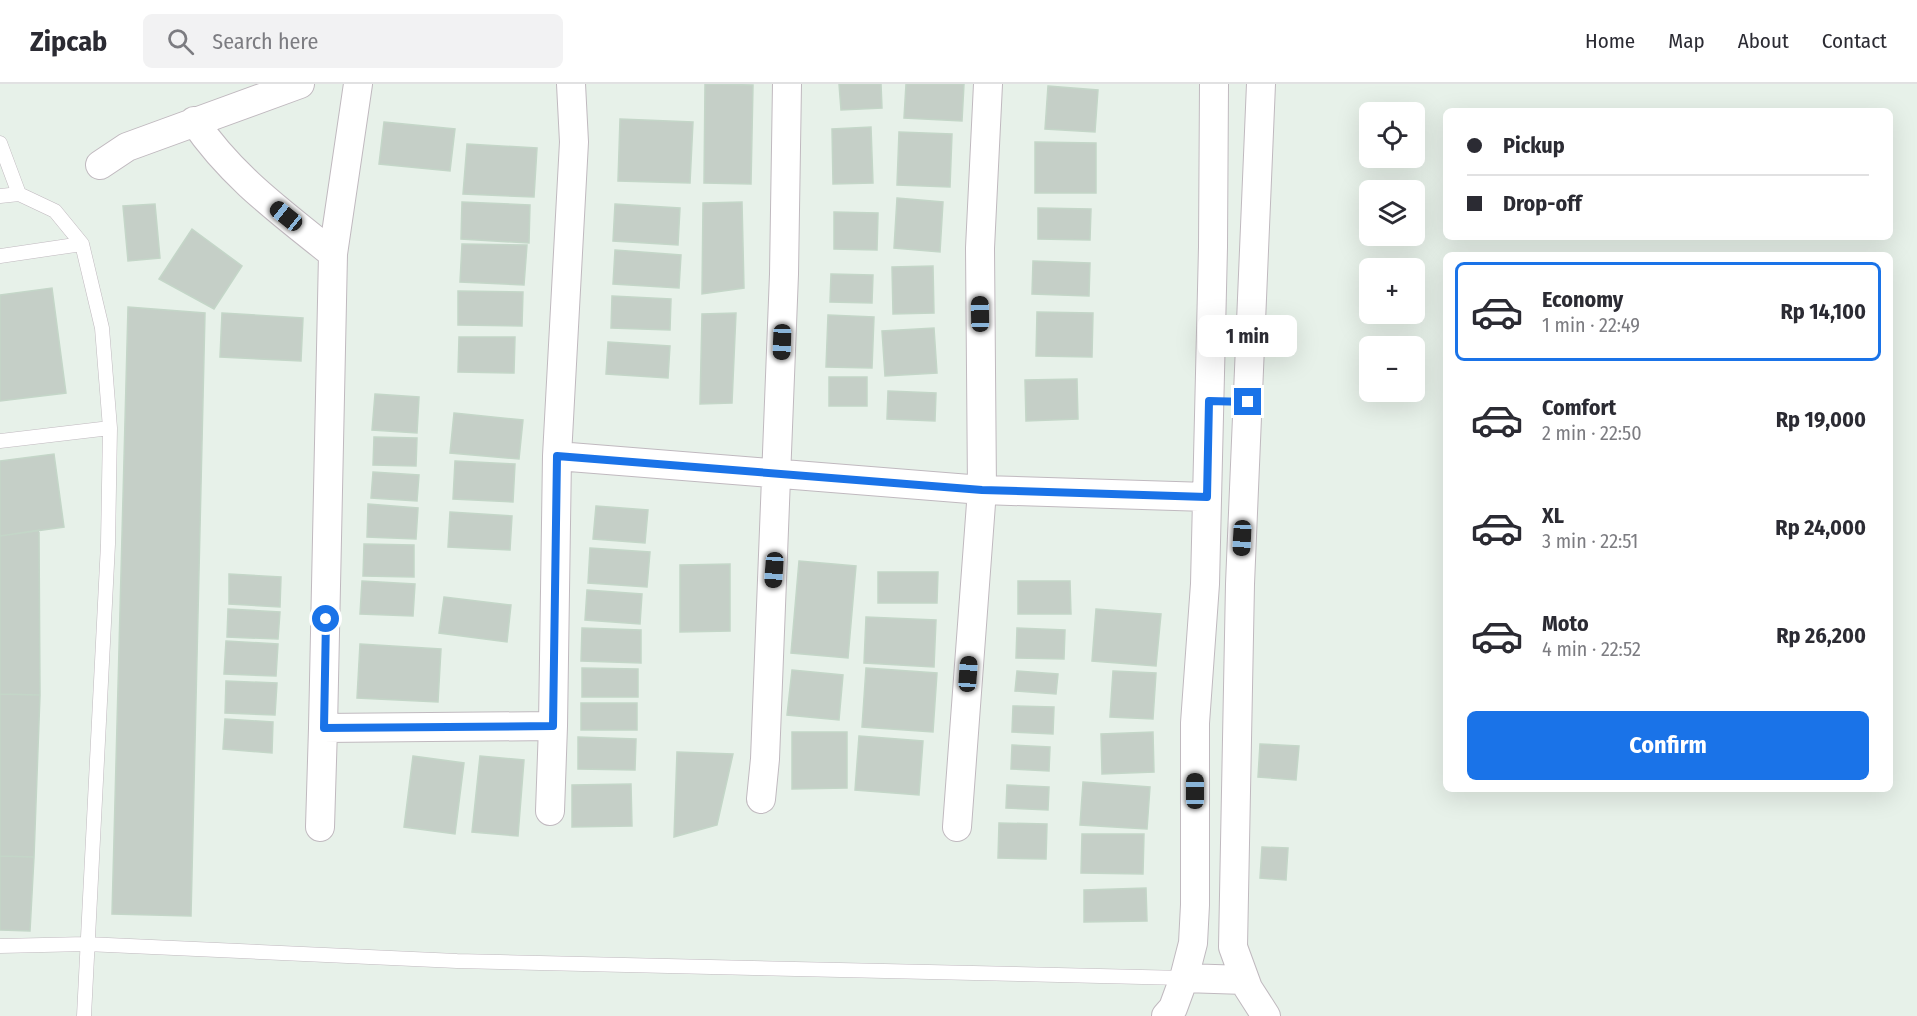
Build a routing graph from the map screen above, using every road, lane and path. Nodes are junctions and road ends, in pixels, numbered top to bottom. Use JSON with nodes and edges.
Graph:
{"nodes":[{"id":1,"x":300,"y":84,"type":"edge"},
{"id":2,"x":358,"y":84,"type":"edge"},
{"id":3,"x":572,"y":84,"type":"edge"},
{"id":4,"x":787,"y":84,"type":"edge"},
{"id":5,"x":988,"y":84,"type":"edge"},
{"id":6,"x":1214,"y":84,"type":"edge"},
{"id":7,"x":1261,"y":84,"type":"edge"},
{"id":8,"x":194,"y":121,"type":"junction"},
{"id":9,"x":0,"y":143,"type":"edge"},
{"id":10,"x":100,"y":165,"type":"dead end"},
{"id":11,"x":19,"y":194,"type":"junction"},
{"id":12,"x":0,"y":196,"type":"edge"},
{"id":13,"x":82,"y":244,"type":"junction"},
{"id":14,"x":333,"y":254,"type":"junction"},
{"id":15,"x":0,"y":256,"type":"edge"},
{"id":16,"x":1209,"y":401,"type":"junction"},
{"id":17,"x":1248,"y":402,"type":"junction"},
{"id":18,"x":110,"y":428,"type":"junction"},
{"id":19,"x":0,"y":441,"type":"edge"},
{"id":20,"x":557,"y":456,"type":"junction"},
{"id":21,"x":775,"y":474,"type":"junction"},
{"id":22,"x":982,"y":490,"type":"junction"},
{"id":23,"x":1207,"y":497,"type":"junction"},
{"id":24,"x":1205,"y":584,"type":"junction"},
{"id":25,"x":1240,"y":584,"type":"junction"},
{"id":26,"x":553,"y":726,"type":"junction"},
{"id":27,"x":324,"y":728,"type":"junction"},
{"id":28,"x":760,"y":799,"type":"dead end"},
{"id":29,"x":550,"y":811,"type":"dead end"},
{"id":30,"x":320,"y":827,"type":"dead end"},
{"id":31,"x":957,"y":827,"type":"dead end"},
{"id":32,"x":86,"y":944,"type":"junction"},
{"id":33,"x":0,"y":946,"type":"edge"},
{"id":34,"x":1184,"y":978,"type":"junction"},
{"id":35,"x":1245,"y":980,"type":"junction"},
{"id":36,"x":84,"y":1016,"type":"edge"},
{"id":37,"x":1166,"y":1016,"type":"edge"},
{"id":38,"x":1266,"y":1016,"type":"edge"}],
"edges":[{"from":1,"to":8,"type":"street"},
{"from":2,"to":14,"type":"street"},
{"from":3,"to":20,"type":"street"},
{"from":4,"to":21,"type":"street"},
{"from":5,"to":22,"type":"street"},
{"from":6,"to":16,"type":"street"},
{"from":7,"to":17,"type":"street"},
{"from":8,"to":10,"type":"street"},
{"from":8,"to":14,"type":"street"},
{"from":9,"to":11,"type":"lane"},
{"from":11,"to":12,"type":"lane"},
{"from":11,"to":13,"type":"lane"},
{"from":13,"to":15,"type":"lane"},
{"from":13,"to":18,"type":"lane"},
{"from":14,"to":27,"type":"street"},
{"from":16,"to":17,"type":"street"},
{"from":16,"to":23,"type":"street"},
{"from":17,"to":25,"type":"street"},
{"from":18,"to":19,"type":"lane"},
{"from":18,"to":32,"type":"lane"},
{"from":20,"to":21,"type":"street"},
{"from":20,"to":26,"type":"street"},
{"from":21,"to":22,"type":"street"},
{"from":21,"to":28,"type":"street"},
{"from":22,"to":23,"type":"street"},
{"from":22,"to":31,"type":"street"},
{"from":23,"to":24,"type":"street"},
{"from":24,"to":25,"type":"street"},
{"from":24,"to":34,"type":"street"},
{"from":25,"to":35,"type":"street"},
{"from":26,"to":27,"type":"street"},
{"from":26,"to":29,"type":"street"},
{"from":27,"to":30,"type":"street"},
{"from":32,"to":33,"type":"lane"},
{"from":32,"to":34,"type":"lane"},
{"from":32,"to":36,"type":"lane"},
{"from":34,"to":35,"type":"street"},
{"from":34,"to":37,"type":"street"},
{"from":35,"to":38,"type":"street"}]}
